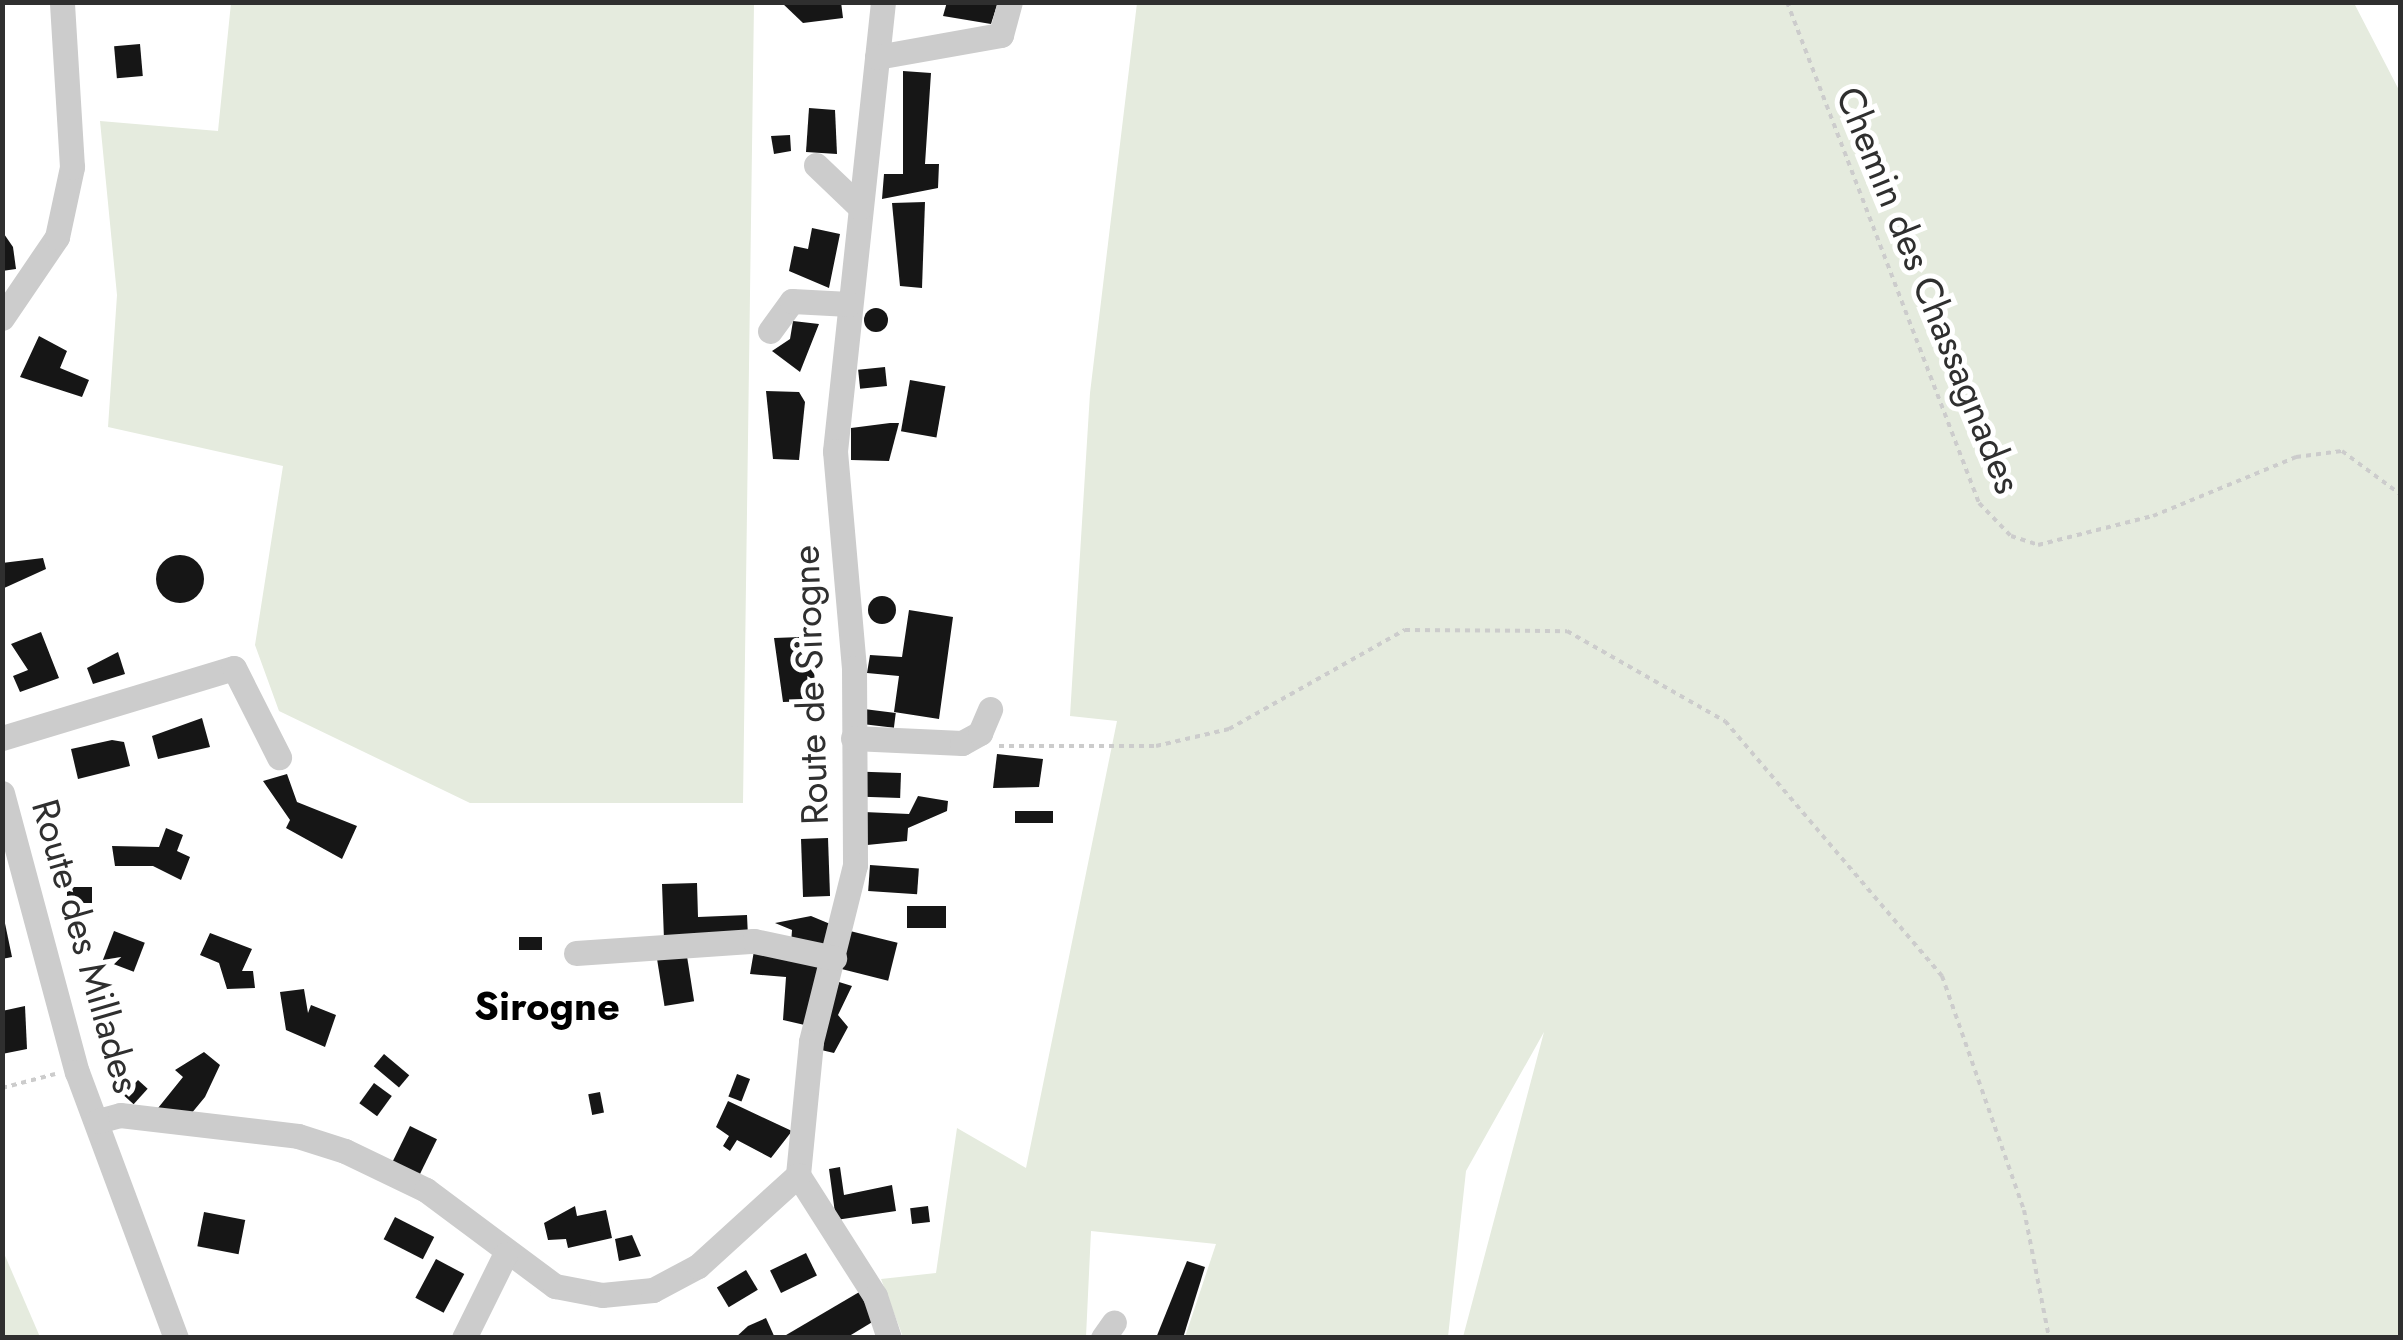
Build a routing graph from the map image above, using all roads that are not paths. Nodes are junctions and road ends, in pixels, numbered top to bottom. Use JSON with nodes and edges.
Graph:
{"nodes":[{"id":1,"x":62,"y":2,"type":"edge"},
{"id":2,"x":884,"y":2,"type":"edge"},
{"id":3,"x":1010,"y":2,"type":"edge"},
{"id":4,"x":877,"y":58,"type":"junction"},
{"id":5,"x":816,"y":165,"type":"dead end"},
{"id":6,"x":860,"y":206,"type":"junction"},
{"id":7,"x":849,"y":304,"type":"junction"},
{"id":8,"x":2,"y":318,"type":"edge"},
{"id":9,"x":770,"y":330,"type":"dead end"},
{"id":10,"x":990,"y":709,"type":"dead end"},
{"id":11,"x":2,"y":738,"type":"edge"},
{"id":12,"x":852,"y":738,"type":"junction"},
{"id":13,"x":279,"y":756,"type":"dead end"},
{"id":14,"x":2,"y":792,"type":"edge"},
{"id":15,"x":576,"y":953,"type":"dead end"},
{"id":16,"x":834,"y":958,"type":"junction"},
{"id":17,"x":98,"y":1120,"type":"junction"},
{"id":18,"x":798,"y":1175,"type":"junction"},
{"id":19,"x":504,"y":1255,"type":"junction"},
{"id":20,"x":176,"y":1338,"type":"edge"},
{"id":21,"x":464,"y":1338,"type":"edge"},
{"id":22,"x":889,"y":1338,"type":"edge"}],
"edges":[{"from":1,"to":8,"type":"street"},
{"from":2,"to":4,"type":"street","name":"Route de Sirogne"},
{"from":3,"to":4,"type":"street"},
{"from":4,"to":6,"type":"street","name":"Route de Sirogne"},
{"from":5,"to":6,"type":"street"},
{"from":6,"to":7,"type":"street","name":"Route de Sirogne"},
{"from":7,"to":9,"type":"street"},
{"from":7,"to":12,"type":"street","name":"Route de Sirogne"},
{"from":10,"to":12,"type":"street"},
{"from":11,"to":13,"type":"street"},
{"from":12,"to":16,"type":"street","name":"Route de Sirogne"},
{"from":14,"to":17,"type":"street","name":"Route des Millades"},
{"from":15,"to":16,"type":"street"},
{"from":16,"to":18,"type":"street","name":"Route de Sirogne"},
{"from":17,"to":19,"type":"street"},
{"from":17,"to":20,"type":"street","name":"Route des Millades"},
{"from":18,"to":19,"type":"street"},
{"from":18,"to":22,"type":"street"},
{"from":19,"to":21,"type":"street"}]}
